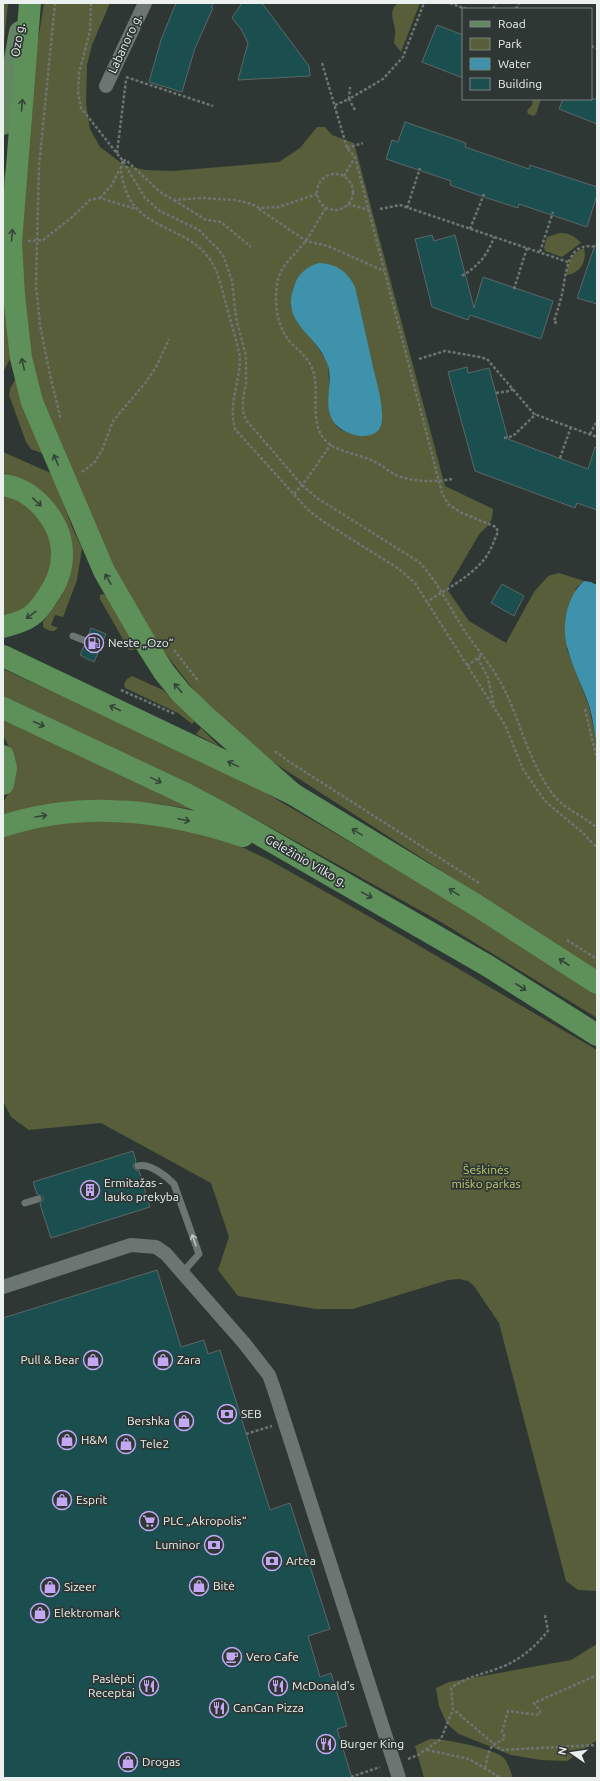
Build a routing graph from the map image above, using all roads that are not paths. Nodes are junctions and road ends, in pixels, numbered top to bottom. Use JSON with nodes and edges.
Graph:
{"nodes":[{"id":1,"x":25,"y":3,"type":"edge"},
{"id":2,"x":30,"y":3,"type":"edge"},
{"id":3,"x":145,"y":3,"type":"edge"},
{"id":4,"x":106,"y":86,"type":"dead end"},
{"id":5,"x":3,"y":124,"type":"edge"},
{"id":6,"x":3,"y":485,"type":"edge"},
{"id":7,"x":3,"y":627,"type":"edge"},
{"id":8,"x":73,"y":636,"type":"dead end"},
{"id":9,"x":86,"y":641,"type":"dead end"},
{"id":10,"x":3,"y":656,"type":"edge"},
{"id":11,"x":3,"y":708,"type":"edge"},
{"id":12,"x":3,"y":756,"type":"edge"},
{"id":13,"x":3,"y":784,"type":"edge"},
{"id":14,"x":293,"y":794,"type":"junction"},
{"id":15,"x":3,"y":826,"type":"edge"},
{"id":16,"x":284,"y":849,"type":"junction"},
{"id":17,"x":597,"y":983,"type":"edge"},
{"id":18,"x":597,"y":1035,"type":"edge"},
{"id":19,"x":138,"y":1166,"type":"dead end"},
{"id":20,"x":38,"y":1198,"type":"dead end"},
{"id":21,"x":25,"y":1203,"type":"dead end"},
{"id":22,"x":183,"y":1272,"type":"junction"},
{"id":23,"x":3,"y":1287,"type":"edge"},
{"id":24,"x":398,"y":1778,"type":"edge"}],
"edges":[{"from":1,"to":5,"type":"main road","name":"Ozo g."},
{"from":14,"to":2,"type":"highway","one_way":true},
{"from":3,"to":4,"type":"street","name":"Labanoro g."},
{"from":6,"to":7,"type":"highway","one_way":true},
{"from":8,"to":9,"type":"lane"},
{"from":14,"to":10,"type":"highway","one_way":true},
{"from":11,"to":16,"type":"highway","name":"Geležinio Vilko g.","one_way":true},
{"from":12,"to":13,"type":"highway"},
{"from":17,"to":14,"type":"highway","one_way":true},
{"from":15,"to":16,"type":"highway","one_way":true},
{"from":16,"to":18,"type":"highway","name":"Geležinio Vilko g.","one_way":true},
{"from":22,"to":19,"type":"lane","one_way":true},
{"from":20,"to":21,"type":"lane"},
{"from":22,"to":23,"type":"street"},
{"from":22,"to":24,"type":"street"}]}
